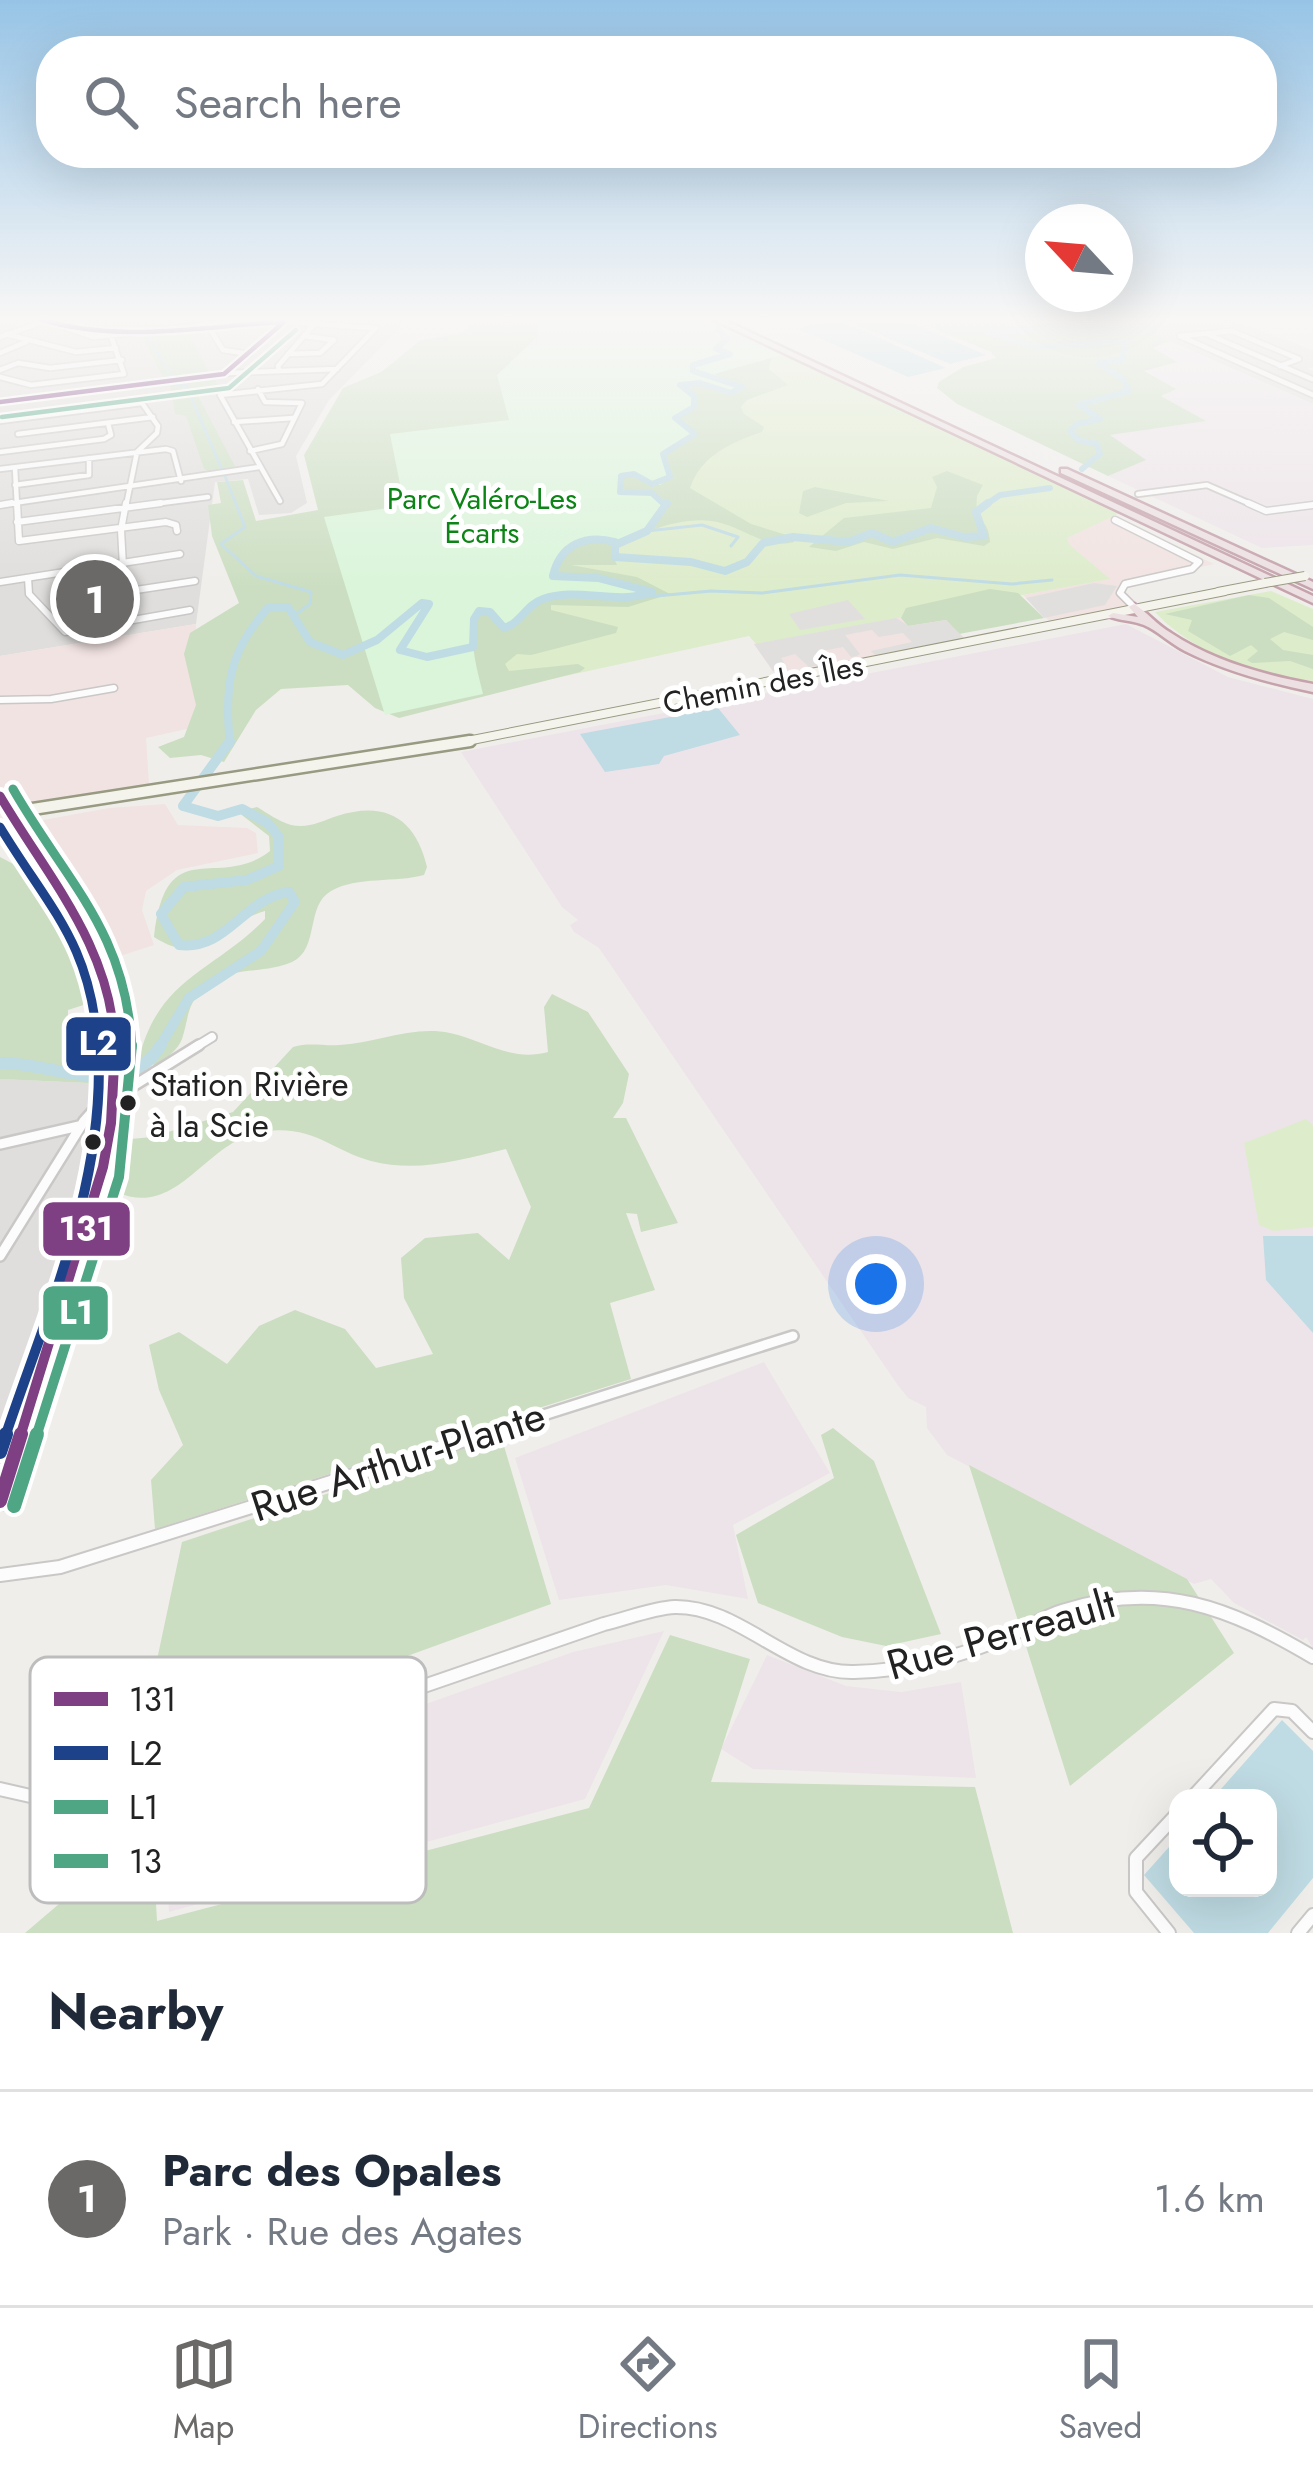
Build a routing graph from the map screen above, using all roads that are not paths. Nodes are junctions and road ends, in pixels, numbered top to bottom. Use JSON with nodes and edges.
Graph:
{"nodes":[{"id":1,"x":94,"y":409,"type":"edge"},
{"id":2,"x":147,"y":409,"type":"edge"},
{"id":3,"x":227,"y":409,"type":"edge"},
{"id":4,"x":298,"y":409,"type":"edge"},
{"id":5,"x":915,"y":409,"type":"edge"},
{"id":6,"x":928,"y":409,"type":"edge"},
{"id":7,"x":153,"y":417,"type":"junction"},
{"id":8,"x":292,"y":418,"type":"junction"},
{"id":9,"x":17,"y":419,"type":"junction"},
{"id":10,"x":0,"y":421,"type":"edge"},
{"id":11,"x":234,"y":422,"type":"junction"},
{"id":12,"x":108,"y":423,"type":"junction"},
{"id":13,"x":18,"y":434,"type":"junction"},
{"id":14,"x":16,"y":450,"type":"junction"},
{"id":15,"x":250,"y":451,"type":"junction"},
{"id":16,"x":0,"y":452,"type":"edge"},
{"id":17,"x":137,"y":452,"type":"junction"},
{"id":18,"x":89,"y":458,"type":"junction"},
{"id":19,"x":259,"y":467,"type":"junction"},
{"id":20,"x":15,"y":468,"type":"junction"},
{"id":21,"x":0,"y":470,"type":"edge"},
{"id":22,"x":181,"y":481,"type":"junction"},
{"id":23,"x":15,"y":485,"type":"junction"},
{"id":24,"x":129,"y":488,"type":"junction"},
{"id":25,"x":1138,"y":494,"type":"dead end"},
{"id":26,"x":208,"y":497,"type":"dead end"},
{"id":27,"x":280,"y":501,"type":"dead end"},
{"id":28,"x":16,"y":503,"type":"junction"},
{"id":29,"x":0,"y":505,"type":"edge"},
{"id":30,"x":1313,"y":505,"type":"edge"},
{"id":31,"x":124,"y":507,"type":"junction"},
{"id":32,"x":1115,"y":520,"type":"dead end"},
{"id":33,"x":17,"y":522,"type":"junction"},
{"id":34,"x":121,"y":530,"type":"junction"},
{"id":35,"x":177,"y":531,"type":"dead end"},
{"id":36,"x":180,"y":554,"type":"dead end"},
{"id":37,"x":120,"y":563,"type":"junction"},
{"id":38,"x":28,"y":578,"type":"junction"},
{"id":39,"x":195,"y":580,"type":"dead end"},
{"id":40,"x":1309,"y":580,"type":"edge"},
{"id":41,"x":0,"y":582,"type":"edge"},
{"id":42,"x":123,"y":592,"type":"junction"},
{"id":43,"x":1313,"y":602,"type":"edge"},
{"id":44,"x":1136,"y":609,"type":"junction"},
{"id":45,"x":190,"y":610,"type":"dead end"},
{"id":46,"x":1113,"y":616,"type":"junction"},
{"id":47,"x":125,"y":620,"type":"junction"},
{"id":48,"x":1062,"y":624,"type":"junction"},
{"id":49,"x":1151,"y":625,"type":"junction"},
{"id":50,"x":1170,"y":635,"type":"junction"},
{"id":51,"x":1313,"y":687,"type":"edge"},
{"id":52,"x":114,"y":688,"type":"dead end"},
{"id":53,"x":0,"y":700,"type":"edge"},
{"id":54,"x":0,"y":796,"type":"edge"},
{"id":55,"x":6,"y":815,"type":"edge"},
{"id":56,"x":212,"y":1037,"type":"dead end"},
{"id":57,"x":117,"y":1096,"type":"junction"},
{"id":58,"x":81,"y":1126,"type":"junction"},
{"id":59,"x":0,"y":1144,"type":"edge"},
{"id":60,"x":0,"y":1256,"type":"edge"},
{"id":61,"x":793,"y":1336,"type":"dead end"},
{"id":62,"x":0,"y":1501,"type":"edge"},
{"id":63,"x":0,"y":1575,"type":"edge"},
{"id":64,"x":1313,"y":1658,"type":"edge"},
{"id":65,"x":426,"y":1685,"type":"edge"},
{"id":66,"x":1313,"y":1732,"type":"edge"},
{"id":67,"x":0,"y":1789,"type":"edge"},
{"id":68,"x":1200,"y":1789,"type":"edge"},
{"id":69,"x":30,"y":1796,"type":"edge"},
{"id":70,"x":1169,"y":1823,"type":"edge"},
{"id":71,"x":1313,"y":1915,"type":"edge"},
{"id":72,"x":1169,"y":1933,"type":"edge"},
{"id":73,"x":1298,"y":1933,"type":"edge"}],
"edges":[{"from":1,"to":9,"type":"street"},
{"from":2,"to":7,"type":"street"},
{"from":3,"to":11,"type":"street"},
{"from":4,"to":8,"type":"street"},
{"from":5,"to":43,"type":"highway"},
{"from":6,"to":40,"type":"highway"},
{"from":7,"to":12,"type":"street"},
{"from":7,"to":17,"type":"street"},
{"from":8,"to":11,"type":"street"},
{"from":8,"to":15,"type":"street"},
{"from":9,"to":10,"type":"street"},
{"from":9,"to":13,"type":"street"},
{"from":11,"to":15,"type":"street"},
{"from":12,"to":13,"type":"street"},
{"from":12,"to":14,"type":"street"},
{"from":13,"to":14,"type":"street"},
{"from":14,"to":16,"type":"street"},
{"from":15,"to":19,"type":"street"},
{"from":17,"to":18,"type":"street"},
{"from":17,"to":22,"type":"street"},
{"from":17,"to":24,"type":"street"},
{"from":18,"to":20,"type":"street"},
{"from":18,"to":23,"type":"street"},
{"from":19,"to":22,"type":"street"},
{"from":19,"to":27,"type":"street"},
{"from":20,"to":21,"type":"street"},
{"from":20,"to":23,"type":"street"},
{"from":22,"to":24,"type":"street"},
{"from":23,"to":28,"type":"street"},
{"from":24,"to":28,"type":"street"},
{"from":24,"to":31,"type":"street"},
{"from":25,"to":30,"type":"street"},
{"from":26,"to":31,"type":"street"},
{"from":28,"to":29,"type":"street"},
{"from":28,"to":33,"type":"street"},
{"from":31,"to":33,"type":"street"},
{"from":31,"to":34,"type":"street"},
{"from":32,"to":44,"type":"street"},
{"from":33,"to":34,"type":"street"},
{"from":34,"to":35,"type":"street"},
{"from":34,"to":37,"type":"street"},
{"from":36,"to":37,"type":"street"},
{"from":37,"to":38,"type":"street"},
{"from":37,"to":42,"type":"street"},
{"from":38,"to":41,"type":"street"},
{"from":38,"to":47,"type":"street"},
{"from":39,"to":42,"type":"street"},
{"from":40,"to":44,"type":"main road","name":"Chemin des Îles","bridge":true},
{"from":42,"to":47,"type":"street"},
{"from":44,"to":46,"type":"main road","name":"Chemin des Îles"},
{"from":44,"to":48,"type":"main road","name":"Chemin des Îles"},
{"from":44,"to":49,"type":"highway"},
{"from":44,"to":50,"type":"highway"},
{"from":45,"to":47,"type":"street"},
{"from":46,"to":48,"type":"main road","name":"Chemin des Îles"},
{"from":46,"to":49,"type":"highway"},
{"from":48,"to":55,"type":"main road","name":"Chemin des Îles"},
{"from":49,"to":50,"type":"highway"},
{"from":50,"to":51,"type":"highway"},
{"from":52,"to":53,"type":"street"},
{"from":54,"to":55,"type":"main road"},
{"from":55,"to":57,"type":"main road"},
{"from":56,"to":57,"type":"street"},
{"from":57,"to":58,"type":"street"},
{"from":57,"to":62,"type":"main road"},
{"from":58,"to":59,"type":"street"},
{"from":58,"to":60,"type":"street"},
{"from":61,"to":63,"type":"street","name":"Rue Arthur-Plante"},
{"from":64,"to":65,"type":"street","name":"Rue Perreault"},
{"from":66,"to":68,"type":"street"},
{"from":67,"to":69,"type":"street","name":"Rue Perreault"},
{"from":70,"to":72,"type":"street"},
{"from":71,"to":73,"type":"street"}]}
